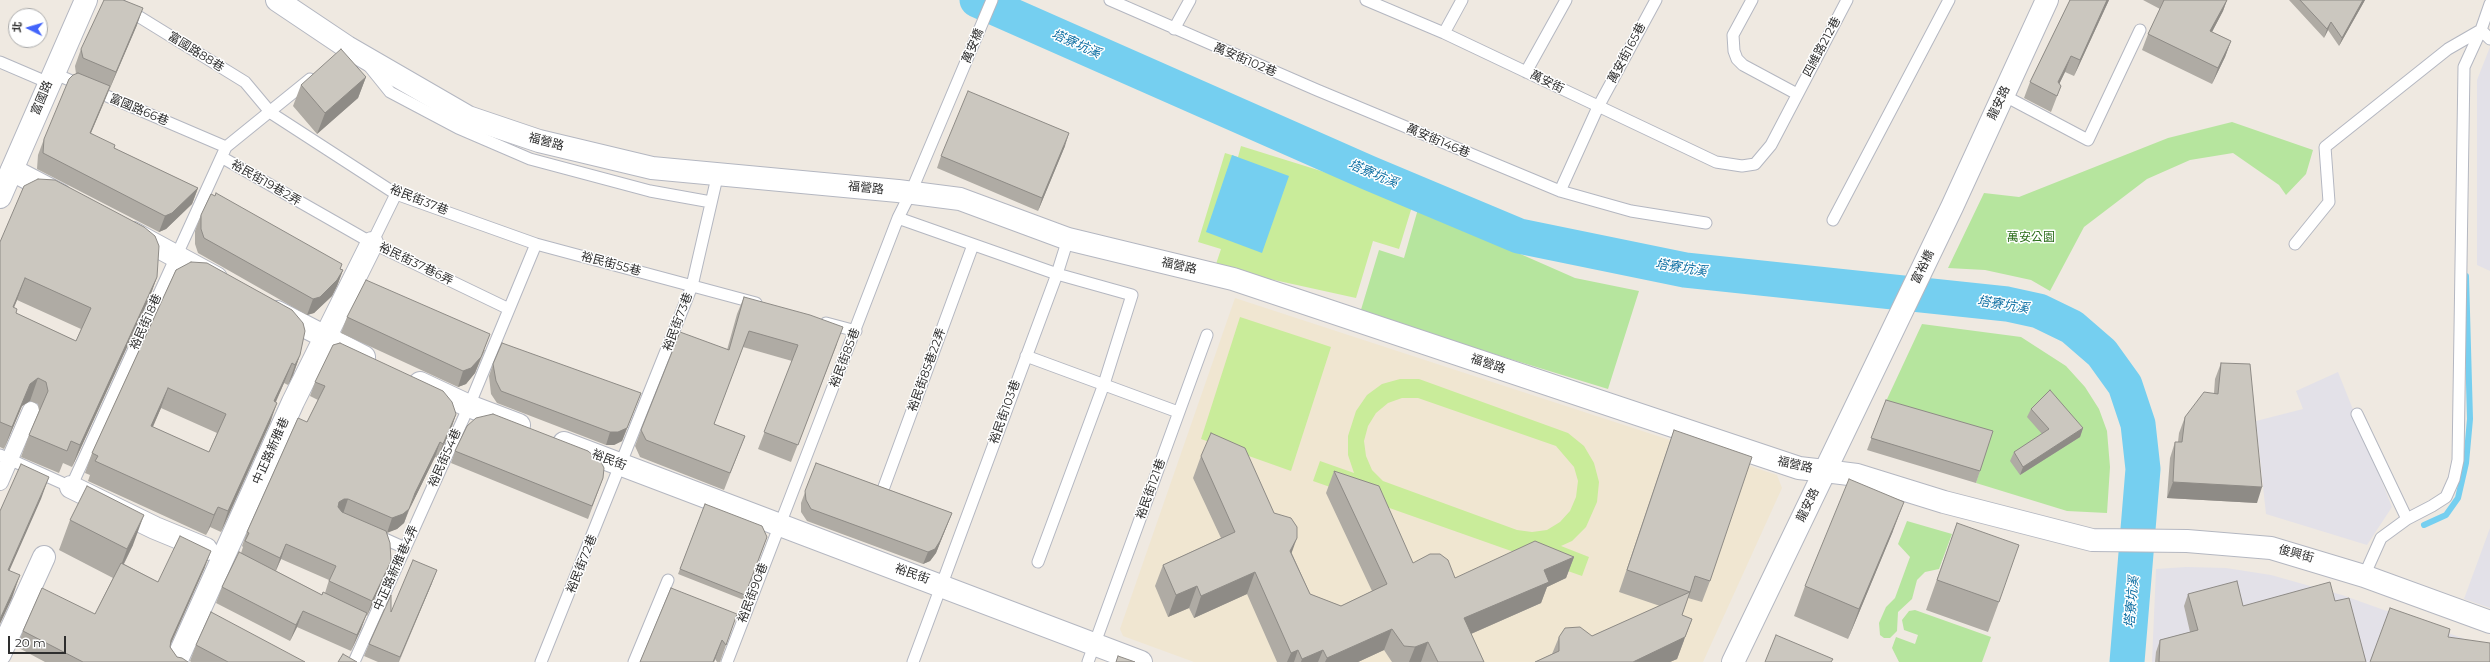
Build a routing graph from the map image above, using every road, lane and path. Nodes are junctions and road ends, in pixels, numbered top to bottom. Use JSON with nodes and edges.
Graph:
{"nodes":[{"id":1,"x":86,"y":0,"type":"edge"},
{"id":2,"x":112,"y":0,"type":"edge"},
{"id":3,"x":277,"y":0,"type":"edge"},
{"id":4,"x":992,"y":0,"type":"edge"},
{"id":5,"x":1110,"y":0,"type":"edge"},
{"id":6,"x":1190,"y":0,"type":"edge"},
{"id":7,"x":1366,"y":0,"type":"edge"},
{"id":8,"x":1462,"y":0,"type":"edge"},
{"id":9,"x":1566,"y":0,"type":"edge"},
{"id":10,"x":1656,"y":0,"type":"edge"},
{"id":11,"x":1752,"y":0,"type":"edge"},
{"id":12,"x":1847,"y":0,"type":"edge"},
{"id":13,"x":1949,"y":0,"type":"edge"},
{"id":14,"x":2047,"y":0,"type":"edge"},
{"id":15,"x":2490,"y":4,"type":"edge"},
{"id":16,"x":1174,"y":29,"type":"junction"},
{"id":17,"x":2140,"y":30,"type":"dead end"},
{"id":18,"x":2481,"y":30,"type":"junction"},
{"id":19,"x":1444,"y":33,"type":"junction"},
{"id":20,"x":2490,"y":39,"type":"edge"},
{"id":21,"x":350,"y":52,"type":"junction"},
{"id":22,"x":0,"y":62,"type":"edge"},
{"id":23,"x":318,"y":72,"type":"edge"},
{"id":24,"x":1526,"y":72,"type":"junction"},
{"id":25,"x":51,"y":78,"type":"junction"},
{"id":26,"x":1317,"y":90,"type":"joint"},
{"id":27,"x":1797,"y":94,"type":"junction"},
{"id":28,"x":2003,"y":95,"type":"junction"},
{"id":29,"x":1598,"y":107,"type":"junction"},
{"id":30,"x":271,"y":113,"type":"junction"},
{"id":31,"x":224,"y":152,"type":"junction"},
{"id":32,"x":1728,"y":165,"type":"joint"},
{"id":33,"x":12,"y":170,"type":"junction"},
{"id":34,"x":718,"y":173,"type":"junction"},
{"id":35,"x":1560,"y":191,"type":"junction"},
{"id":36,"x":911,"y":192,"type":"junction"},
{"id":37,"x":396,"y":194,"type":"junction"},
{"id":38,"x":0,"y":197,"type":"edge"},
{"id":39,"x":711,"y":202,"type":"junction"},
{"id":40,"x":80,"y":206,"type":"edge"},
{"id":41,"x":1952,"y":207,"type":"joint"},
{"id":42,"x":898,"y":218,"type":"junction"},
{"id":43,"x":1833,"y":220,"type":"dead end"},
{"id":44,"x":1706,"y":223,"type":"dead end"},
{"id":45,"x":114,"y":224,"type":"edge"},
{"id":46,"x":1068,"y":239,"type":"junction"},
{"id":47,"x":372,"y":243,"type":"junction"},
{"id":48,"x":536,"y":244,"type":"junction"},
{"id":49,"x":2295,"y":244,"type":"dead end"},
{"id":50,"x":973,"y":245,"type":"junction"},
{"id":51,"x":176,"y":255,"type":"junction"},
{"id":52,"x":1057,"y":274,"type":"junction"},
{"id":53,"x":692,"y":286,"type":"junction"},
{"id":54,"x":237,"y":290,"type":"edge"},
{"id":55,"x":257,"y":301,"type":"edge"},
{"id":56,"x":766,"y":306,"type":"edge"},
{"id":57,"x":509,"y":309,"type":"junction"},
{"id":58,"x":818,"y":320,"type":"edge"},
{"id":59,"x":1894,"y":327,"type":"joint"},
{"id":60,"x":856,"y":331,"type":"junction"},
{"id":61,"x":1207,"y":334,"type":"dead end"},
{"id":62,"x":326,"y":339,"type":"junction"},
{"id":63,"x":1026,"y":356,"type":"junction"},
{"id":64,"x":383,"y":366,"type":"edge"},
{"id":65,"x":404,"y":376,"type":"edge"},
{"id":66,"x":1104,"y":384,"type":"junction"},
{"id":67,"x":469,"y":406,"type":"junction"},
{"id":68,"x":31,"y":410,"type":"edge"},
{"id":69,"x":1178,"y":412,"type":"junction"},
{"id":70,"x":2357,"y":414,"type":"dead end"},
{"id":71,"x":5,"y":458,"type":"edge"},
{"id":72,"x":622,"y":465,"type":"junction"},
{"id":73,"x":1825,"y":471,"type":"junction"},
{"id":74,"x":0,"y":482,"type":"edge"},
{"id":75,"x":71,"y":487,"type":"junction"},
{"id":76,"x":882,"y":495,"type":"edge"},
{"id":77,"x":421,"y":510,"type":"joint"},
{"id":78,"x":2406,"y":518,"type":"junction"},
{"id":79,"x":780,"y":525,"type":"junction"},
{"id":80,"x":362,"y":529,"type":"edge"},
{"id":81,"x":2092,"y":540,"type":"joint"},
{"id":82,"x":405,"y":548,"type":"junction"},
{"id":83,"x":44,"y":557,"type":"dead end"},
{"id":84,"x":228,"y":558,"type":"junction"},
{"id":85,"x":1038,"y":562,"type":"dead end"},
{"id":86,"x":2364,"y":576,"type":"junction"},
{"id":87,"x":668,"y":580,"type":"dead end"},
{"id":88,"x":941,"y":585,"type":"junction"},
{"id":89,"x":2490,"y":622,"type":"edge"},
{"id":90,"x":1091,"y":653,"type":"edge"},
{"id":91,"x":0,"y":655,"type":"edge"},
{"id":92,"x":11,"y":662,"type":"edge"},
{"id":93,"x":176,"y":662,"type":"edge"},
{"id":94,"x":354,"y":662,"type":"edge"},
{"id":95,"x":541,"y":662,"type":"edge"},
{"id":96,"x":634,"y":662,"type":"edge"},
{"id":97,"x":727,"y":662,"type":"edge"},
{"id":98,"x":913,"y":662,"type":"edge"},
{"id":99,"x":1141,"y":662,"type":"edge"},
{"id":100,"x":1733,"y":662,"type":"edge"}],
"edges":[{"from":1,"to":25,"type":"street","name":"富國路"},
{"from":2,"to":30,"type":"lane","name":"富國路88巷"},
{"from":3,"to":21,"type":"street","name":"福營路"},
{"from":4,"to":36,"type":"lane","name":"萬安橋"},
{"from":5,"to":16,"type":"lane","name":"萬安街102巷"},
{"from":6,"to":16,"type":"lane"},
{"from":7,"to":19,"type":"lane","name":"萬安街"},
{"from":8,"to":19,"type":"lane"},
{"from":9,"to":24,"type":"lane"},
{"from":10,"to":29,"type":"lane","name":"萬安街165巷"},
{"from":11,"to":27,"type":"lane"},
{"from":12,"to":27,"type":"lane","name":"四維路212巷"},
{"from":13,"to":43,"type":"lane"},
{"from":14,"to":28,"type":"street","name":"龍安路"},
{"from":15,"to":18,"type":"lane"},
{"from":16,"to":26,"type":"lane","name":"萬安街102巷"},
{"from":17,"to":28,"type":"lane"},
{"from":18,"to":20,"type":"lane"},
{"from":18,"to":49,"type":"lane"},
{"from":18,"to":78,"type":"lane"},
{"from":19,"to":24,"type":"lane","name":"萬安街"},
{"from":21,"to":34,"type":"street","name":"福營路"},
{"from":21,"to":39,"type":"lane"},
{"from":22,"to":25,"type":"lane","name":"富國路66巷"},
{"from":23,"to":30,"type":"lane","name":"裕民街19巷2弄"},
{"from":24,"to":29,"type":"lane","name":"萬安街"},
{"from":25,"to":31,"type":"lane","name":"富國路66巷"},
{"from":25,"to":33,"type":"street","name":"富國路"},
{"from":26,"to":35,"type":"lane","name":"萬安街146巷"},
{"from":27,"to":32,"type":"lane","name":"四維路212巷"},
{"from":28,"to":41,"type":"street","name":"龍安路"},
{"from":29,"to":32,"type":"lane","name":"萬安街"},
{"from":29,"to":35,"type":"lane"},
{"from":30,"to":31,"type":"lane","name":"裕民街19巷2弄"},
{"from":30,"to":37,"type":"lane","name":"裕民街37巷"},
{"from":31,"to":47,"type":"lane","name":"裕民街19巷2弄"},
{"from":31,"to":51,"type":"lane","name":"裕民街18巷"},
{"from":33,"to":38,"type":"street","name":"富國路"},
{"from":33,"to":40,"type":"street"},
{"from":34,"to":36,"type":"street","name":"福營路"},
{"from":34,"to":39,"type":"lane","name":"裕民街73巷"},
{"from":35,"to":44,"type":"lane","name":"萬安街146巷"},
{"from":36,"to":42,"type":"lane","name":"裕民街85巷"},
{"from":36,"to":46,"type":"street","name":"福營路"},
{"from":37,"to":47,"type":"lane","name":"裕民街37巷6弄"},
{"from":37,"to":48,"type":"lane","name":"裕民街37巷"},
{"from":39,"to":53,"type":"lane","name":"裕民街73巷"},
{"from":41,"to":59,"type":"street","name":"富裕橋"},
{"from":42,"to":50,"type":"lane"},
{"from":42,"to":60,"type":"lane","name":"裕民街85巷"},
{"from":45,"to":51,"type":"street"},
{"from":46,"to":52,"type":"lane","name":"裕民街103巷"},
{"from":46,"to":73,"type":"street","name":"福營路"},
{"from":47,"to":57,"type":"lane","name":"裕民街37巷6弄"},
{"from":47,"to":62,"type":"street","name":"中正路新雅巷"},
{"from":48,"to":53,"type":"lane","name":"裕民街55巷"},
{"from":48,"to":57,"type":"lane"},
{"from":50,"to":52,"type":"lane"},
{"from":50,"to":76,"type":"lane","name":"裕民街85巷22弄"},
{"from":51,"to":54,"type":"street"},
{"from":51,"to":75,"type":"lane","name":"裕民街18巷"},
{"from":52,"to":63,"type":"lane","name":"裕民街103巷"},
{"from":52,"to":66,"type":"lane"},
{"from":53,"to":56,"type":"lane","name":"裕民街55巷"},
{"from":53,"to":72,"type":"lane","name":"裕民街73巷"},
{"from":55,"to":62,"type":"street"},
{"from":57,"to":67,"type":"lane"},
{"from":58,"to":60,"type":"lane"},
{"from":59,"to":73,"type":"street","name":"龍安路"},
{"from":60,"to":79,"type":"lane","name":"裕民街85巷"},
{"from":61,"to":69,"type":"lane","name":"裕民街121巷"},
{"from":62,"to":64,"type":"street"},
{"from":62,"to":84,"type":"street","name":"中正路新雅巷"},
{"from":63,"to":66,"type":"lane"},
{"from":63,"to":88,"type":"lane","name":"裕民街103巷"},
{"from":65,"to":67,"type":"street","name":"裕民街"},
{"from":66,"to":69,"type":"lane"},
{"from":66,"to":85,"type":"lane"},
{"from":67,"to":72,"type":"street","name":"裕民街"},
{"from":67,"to":77,"type":"lane","name":"裕民街54巷"},
{"from":68,"to":71,"type":"street"},
{"from":69,"to":90,"type":"lane","name":"裕民街121巷"},
{"from":70,"to":78,"type":"lane"},
{"from":71,"to":74,"type":"street"},
{"from":71,"to":75,"type":"lane"},
{"from":72,"to":79,"type":"street","name":"裕民街"},
{"from":72,"to":95,"type":"lane","name":"裕民街72巷"},
{"from":73,"to":81,"type":"street","name":"福營路"},
{"from":73,"to":100,"type":"street","name":"龍安路"},
{"from":75,"to":84,"type":"street"},
{"from":77,"to":82,"type":"lane","name":"中正路新雅巷4弄"},
{"from":78,"to":86,"type":"lane"},
{"from":79,"to":88,"type":"street","name":"裕民街"},
{"from":79,"to":97,"type":"lane","name":"裕民街90巷"},
{"from":80,"to":82,"type":"lane"},
{"from":81,"to":86,"type":"street","name":"俊興街"},
{"from":82,"to":94,"type":"lane","name":"中正路新雅巷4弄"},
{"from":83,"to":91,"type":"street"},
{"from":84,"to":93,"type":"street","name":"中正路新雅巷"},
{"from":86,"to":89,"type":"street","name":"俊興街"},
{"from":87,"to":96,"type":"lane"},
{"from":88,"to":90,"type":"street","name":"裕民街"},
{"from":88,"to":98,"type":"lane","name":"裕民街103巷"},
{"from":90,"to":99,"type":"street","name":"裕民街"},
{"from":91,"to":92,"type":"street"}]}
